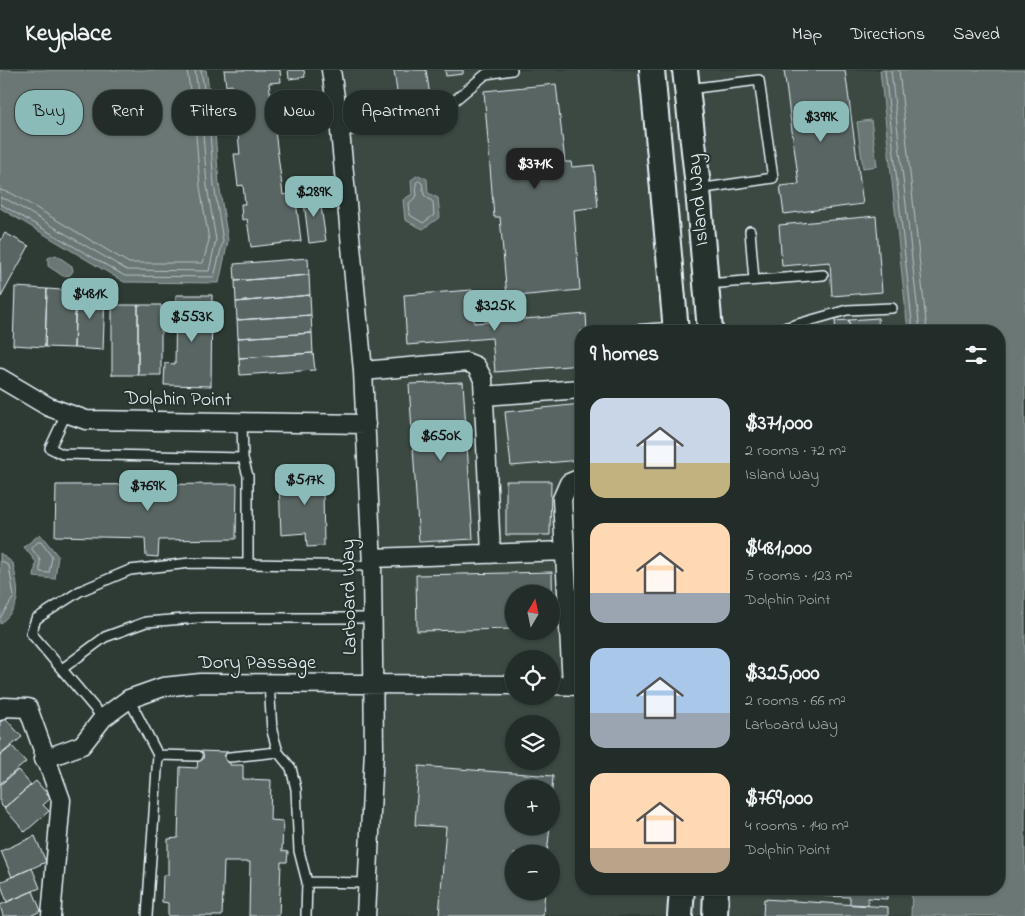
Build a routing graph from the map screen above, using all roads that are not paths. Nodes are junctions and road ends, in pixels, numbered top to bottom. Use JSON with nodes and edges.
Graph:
{"nodes":[{"id":1,"x":331,"y":70,"type":"edge"},
{"id":2,"x":512,"y":70,"type":"edge"},
{"id":3,"x":652,"y":70,"type":"edge"},
{"id":4,"x":686,"y":80,"type":"edge"},
{"id":5,"x":340,"y":131,"type":"junction"},
{"id":6,"x":698,"y":189,"type":"junction"},
{"id":7,"x":750,"y":231,"type":"dead end"},
{"id":8,"x":823,"y":275,"type":"dead end"},
{"id":9,"x":754,"y":280,"type":"junction"},
{"id":10,"x":706,"y":284,"type":"junction"},
{"id":11,"x":892,"y":308,"type":"dead end"},
{"id":12,"x":676,"y":325,"type":"edge"},
{"id":13,"x":710,"y":325,"type":"edge"},
{"id":14,"x":794,"y":325,"type":"edge"},
{"id":15,"x":363,"y":371,"type":"junction"},
{"id":16,"x":0,"y":378,"type":"edge"},
{"id":17,"x":575,"y":389,"type":"edge"},
{"id":18,"x":483,"y":396,"type":"junction"},
{"id":19,"x":66,"y":414,"type":"junction"},
{"id":20,"x":242,"y":423,"type":"junction"},
{"id":21,"x":366,"y":424,"type":"junction"},
{"id":22,"x":243,"y":458,"type":"junction"},
{"id":23,"x":575,"y":480,"type":"edge"},
{"id":24,"x":565,"y":551,"type":"junction"},
{"id":25,"x":491,"y":554,"type":"junction"},
{"id":26,"x":372,"y":562,"type":"junction"},
{"id":27,"x":248,"y":564,"type":"junction"},
{"id":28,"x":373,"y":618,"type":"junction"},
{"id":29,"x":575,"y":664,"type":"edge"},
{"id":30,"x":62,"y":669,"type":"junction"},
{"id":31,"x":270,"y":684,"type":"junction"},
{"id":32,"x":372,"y":684,"type":"junction"},
{"id":33,"x":505,"y":685,"type":"edge"},
{"id":34,"x":560,"y":685,"type":"edge"},
{"id":35,"x":575,"y":686,"type":"edge"},
{"id":36,"x":129,"y":699,"type":"junction"},
{"id":37,"x":0,"y":711,"type":"edge"},
{"id":38,"x":103,"y":718,"type":"junction"},
{"id":39,"x":278,"y":752,"type":"junction"},
{"id":40,"x":158,"y":755,"type":"junction"},
{"id":41,"x":198,"y":756,"type":"dead end"},
{"id":42,"x":230,"y":757,"type":"dead end"},
{"id":43,"x":44,"y":758,"type":"junction"},
{"id":44,"x":307,"y":882,"type":"junction"},
{"id":45,"x":369,"y":883,"type":"junction"},
{"id":46,"x":682,"y":895,"type":"edge"},
{"id":47,"x":716,"y":895,"type":"edge"},
{"id":48,"x":51,"y":916,"type":"edge"},
{"id":49,"x":147,"y":916,"type":"edge"},
{"id":50,"x":306,"y":916,"type":"edge"},
{"id":51,"x":366,"y":916,"type":"edge"},
{"id":52,"x":680,"y":916,"type":"edge"},
{"id":53,"x":715,"y":916,"type":"edge"}],
"edges":[{"from":1,"to":5,"type":"street","name":"Larboard Way"},
{"from":2,"to":5,"type":"lane"},
{"from":3,"to":12,"type":"street","name":"Island Way"},
{"from":4,"to":6,"type":"street","name":"Island Way"},
{"from":4,"to":6,"type":"lane"},
{"from":5,"to":15,"type":"street","name":"Larboard Way"},
{"from":6,"to":10,"type":"street","name":"Island Way"},
{"from":7,"to":9,"type":"lane"},
{"from":8,"to":9,"type":"lane"},
{"from":9,"to":10,"type":"lane"},
{"from":10,"to":13,"type":"street","name":"Island Way"},
{"from":11,"to":14,"type":"lane"},
{"from":15,"to":18,"type":"street"},
{"from":15,"to":21,"type":"street","name":"Larboard Way"},
{"from":16,"to":19,"type":"street","name":"Dolphin Point"},
{"from":17,"to":18,"type":"street"},
{"from":18,"to":25,"type":"street"},
{"from":19,"to":20,"type":"street","name":"Dolphin Point"},
{"from":19,"to":22,"type":"lane"},
{"from":20,"to":21,"type":"street","name":"Dolphin Point"},
{"from":20,"to":22,"type":"lane"},
{"from":21,"to":26,"type":"street","name":"Larboard Way"},
{"from":22,"to":27,"type":"lane"},
{"from":23,"to":24,"type":"street"},
{"from":24,"to":25,"type":"street"},
{"from":24,"to":29,"type":"street"},
{"from":25,"to":26,"type":"street"},
{"from":26,"to":27,"type":"lane"},
{"from":26,"to":28,"type":"street","name":"Larboard Way"},
{"from":27,"to":30,"type":"lane"},
{"from":28,"to":30,"type":"lane"},
{"from":28,"to":32,"type":"street","name":"Larboard Way"},
{"from":30,"to":38,"type":"lane"},
{"from":31,"to":32,"type":"street","name":"Dory Passage"},
{"from":31,"to":36,"type":"street","name":"Dory Passage"},
{"from":31,"to":39,"type":"lane"},
{"from":32,"to":33,"type":"street","name":"Dory Passage"},
{"from":32,"to":45,"type":"street","name":"Larboard Way"},
{"from":34,"to":35,"type":"street"},
{"from":36,"to":38,"type":"street","name":"Dory Passage"},
{"from":36,"to":40,"type":"lane"},
{"from":37,"to":43,"type":"street"},
{"from":38,"to":43,"type":"street","name":"Dory Passage"},
{"from":39,"to":42,"type":"lane"},
{"from":39,"to":44,"type":"lane"},
{"from":40,"to":41,"type":"lane"},
{"from":40,"to":49,"type":"lane"},
{"from":43,"to":48,"type":"street"},
{"from":44,"to":45,"type":"lane"},
{"from":44,"to":50,"type":"lane"},
{"from":45,"to":51,"type":"street","name":"Larboard Way"},
{"from":46,"to":52,"type":"street"},
{"from":47,"to":53,"type":"street"}]}
